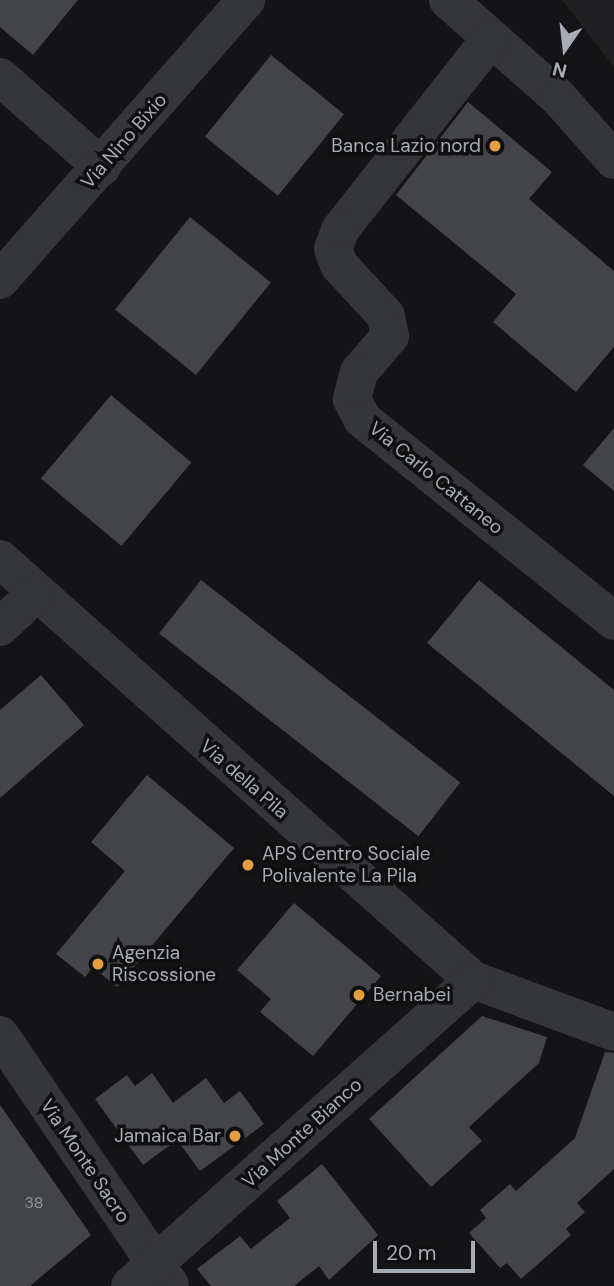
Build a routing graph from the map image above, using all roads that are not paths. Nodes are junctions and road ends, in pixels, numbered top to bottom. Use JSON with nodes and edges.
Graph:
{"nodes":[{"id":1,"x":246,"y":0,"type":"edge"},
{"id":2,"x":448,"y":0,"type":"edge"},
{"id":3,"x":491,"y":38,"type":"junction"},
{"id":4,"x":0,"y":77,"type":"edge"},
{"id":5,"x":614,"y":160,"type":"edge"},
{"id":6,"x":102,"y":167,"type":"junction"},
{"id":7,"x":0,"y":280,"type":"edge"},
{"id":8,"x":0,"y":559,"type":"edge"},
{"id":9,"x":35,"y":594,"type":"junction"},
{"id":10,"x":614,"y":621,"type":"edge"},
{"id":11,"x":0,"y":627,"type":"edge"},
{"id":12,"x":473,"y":980,"type":"junction"},
{"id":13,"x":614,"y":1032,"type":"edge"},
{"id":14,"x":0,"y":1035,"type":"edge"},
{"id":15,"x":151,"y":1279,"type":"edge"}],
"edges":[{"from":1,"to":6,"type":"street","name":"Via Nino Bixio"},
{"from":2,"to":3,"type":"street"},
{"from":3,"to":5,"type":"street"},
{"from":3,"to":10,"type":"street","name":"Via Carlo Cattaneo"},
{"from":4,"to":6,"type":"street"},
{"from":6,"to":7,"type":"street","name":"Via Nino Bixio"},
{"from":8,"to":9,"type":"street","name":"Via della Pila"},
{"from":9,"to":11,"type":"street"},
{"from":9,"to":12,"type":"street","name":"Via della Pila"},
{"from":12,"to":13,"type":"street","name":"Via della Pila"},
{"from":12,"to":15,"type":"street","name":"Via Monte Bianco"},
{"from":14,"to":15,"type":"street","name":"Via Monte Sacro"}]}
